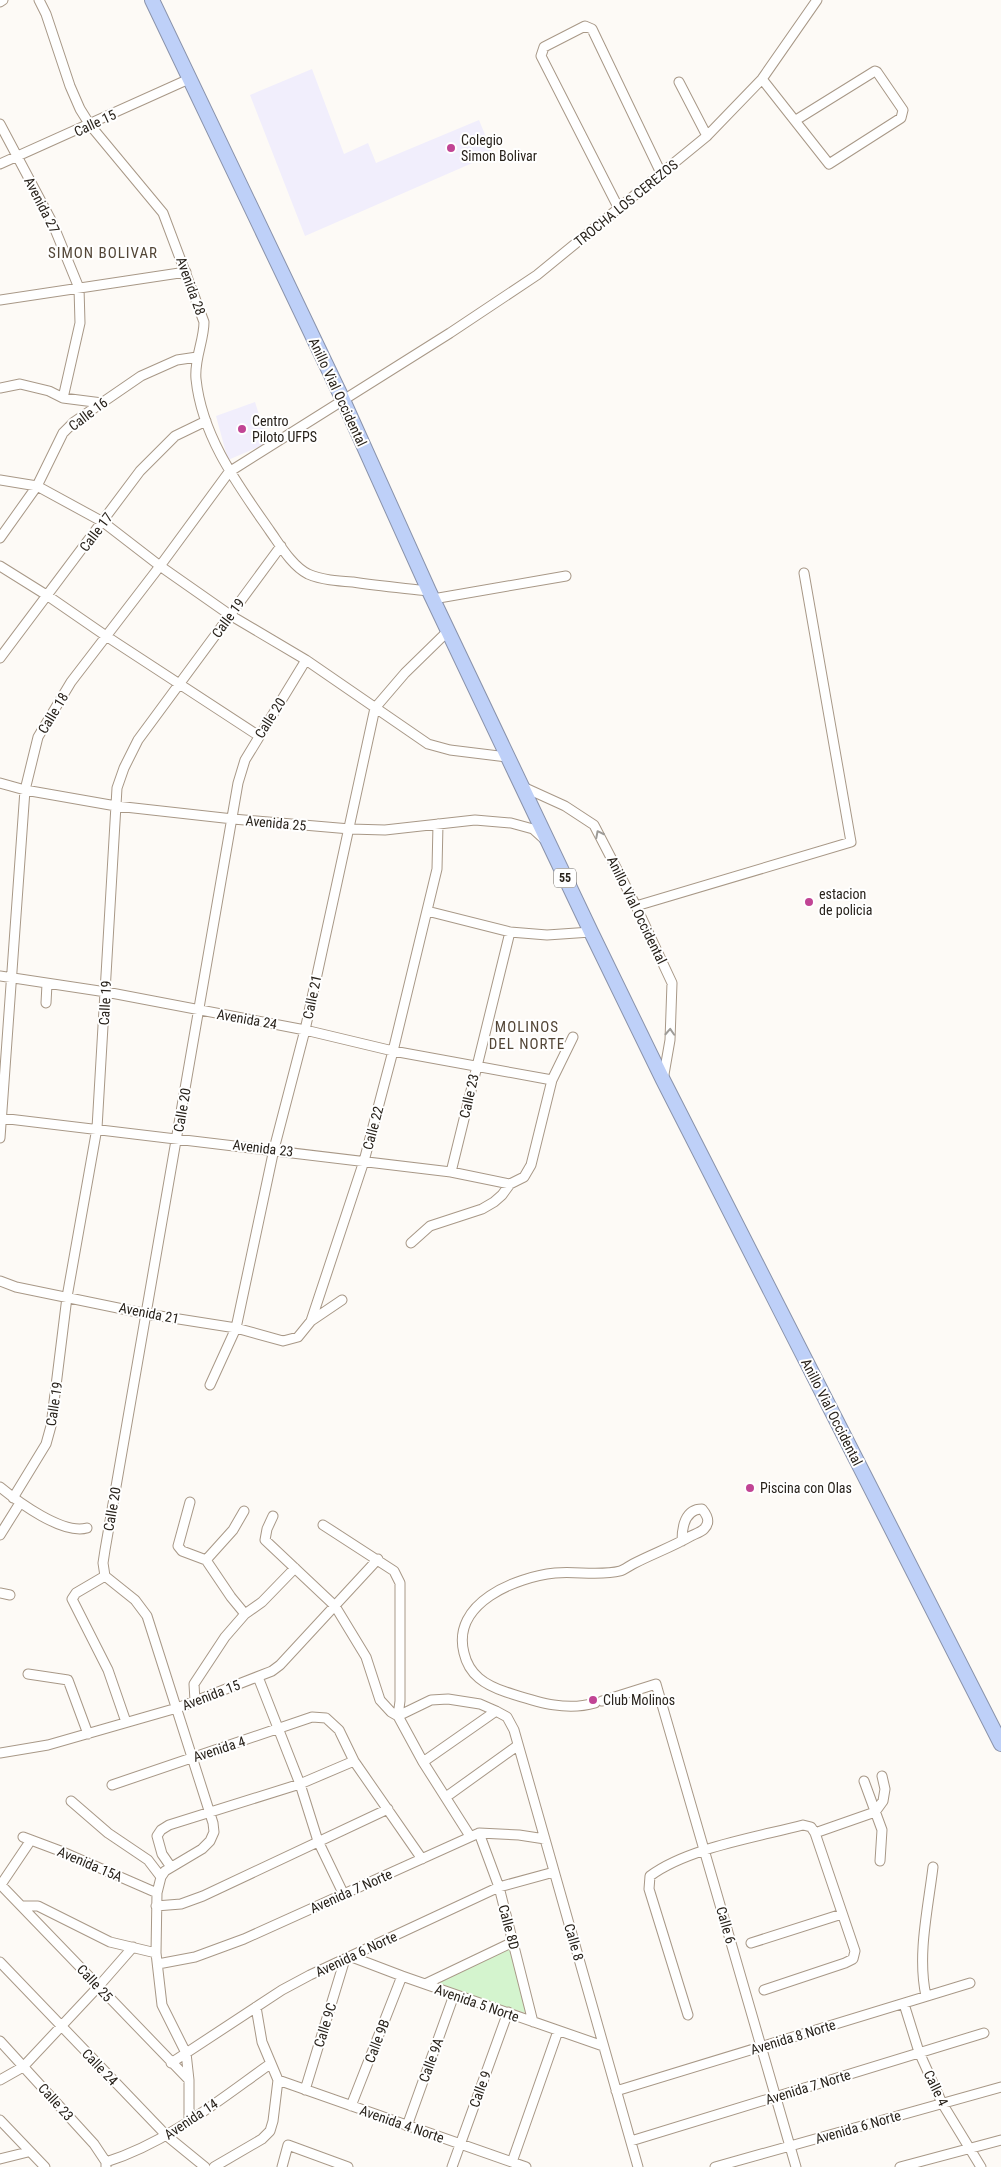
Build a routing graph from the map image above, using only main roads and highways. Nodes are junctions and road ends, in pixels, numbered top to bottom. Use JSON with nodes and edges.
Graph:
{"nodes":[{"id":1,"x":152,"y":0,"type":"edge"},
{"id":2,"x":1001,"y":1744,"type":"edge"}],
"edges":[{"from":1,"to":2,"type":"highway","name":"Anillo Vial Occidental","number":"55"}]}
